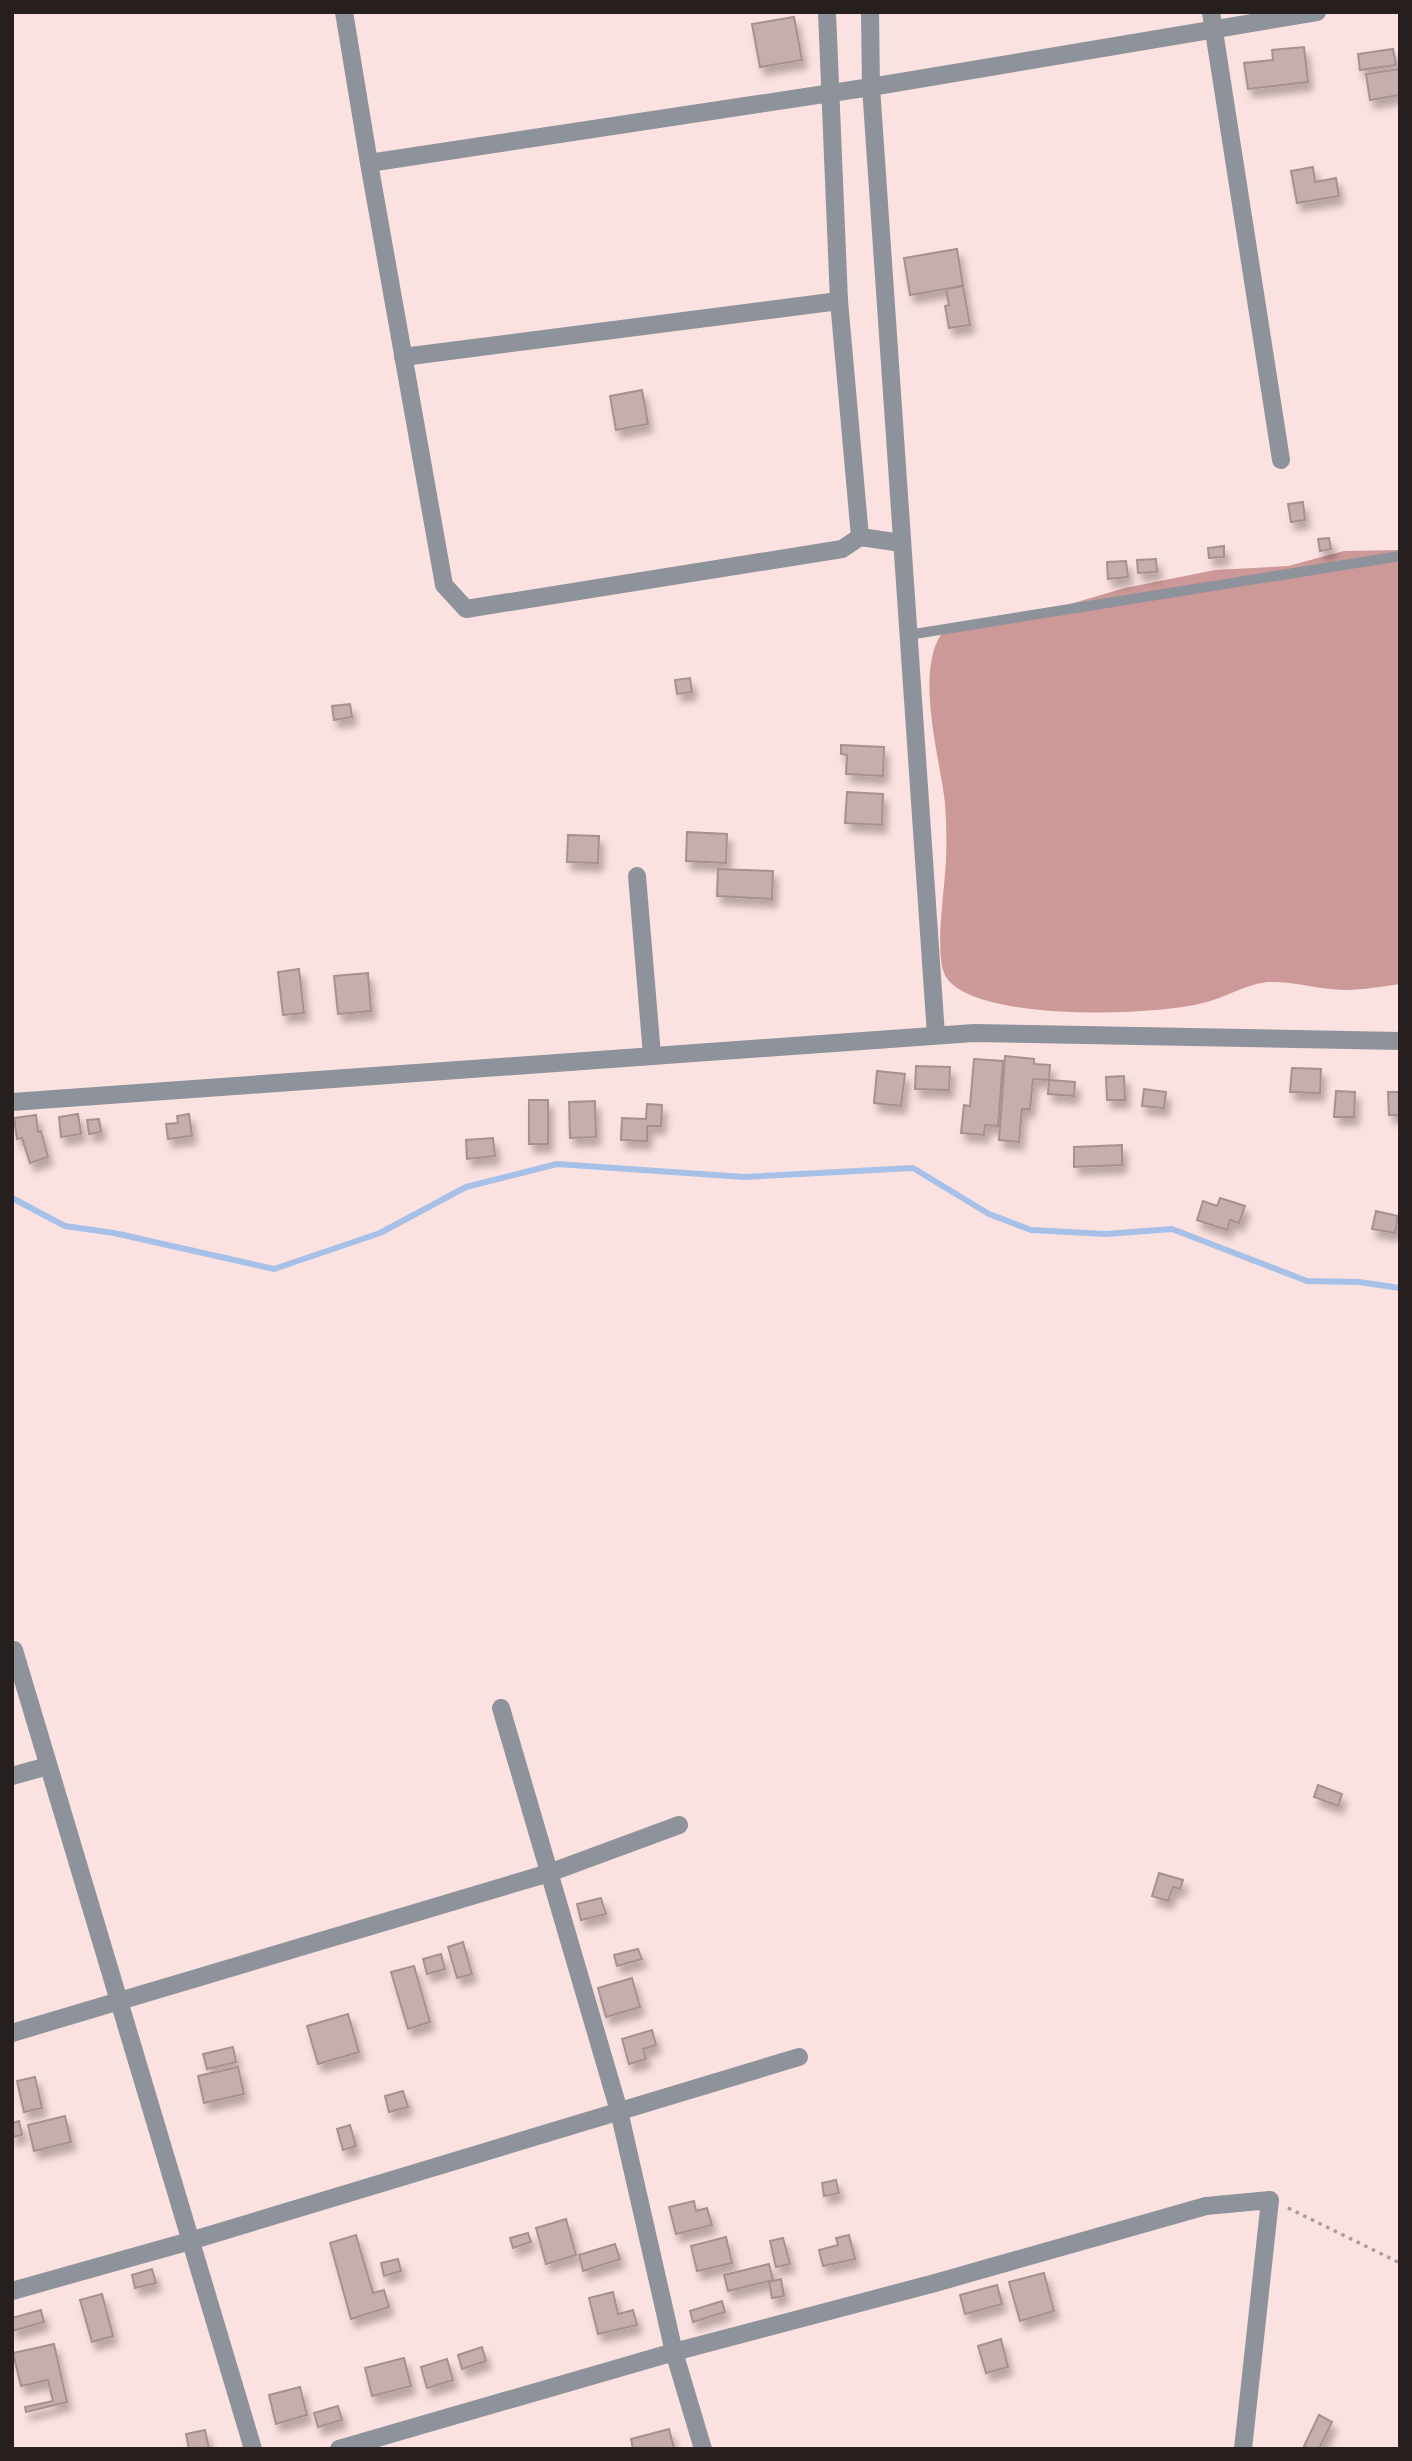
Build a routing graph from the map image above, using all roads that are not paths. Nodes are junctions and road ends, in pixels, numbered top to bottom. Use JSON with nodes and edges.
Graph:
{"nodes":[{"id":1,"x":344,"y":12,"type":"edge"},
{"id":2,"x":827,"y":12,"type":"edge"},
{"id":3,"x":870,"y":12,"type":"edge"},
{"id":4,"x":1317,"y":12,"type":"edge"},
{"id":5,"x":1213,"y":21,"type":"edge"},
{"id":6,"x":871,"y":87,"type":"junction"},
{"id":7,"x":831,"y":92,"type":"junction"},
{"id":8,"x":369,"y":163,"type":"junction"},
{"id":9,"x":839,"y":302,"type":"junction"},
{"id":10,"x":404,"y":357,"type":"junction"},
{"id":11,"x":1281,"y":460,"type":"dead end"},
{"id":12,"x":860,"y":537,"type":"junction"},
{"id":13,"x":902,"y":543,"type":"junction"},
{"id":14,"x":1400,"y":556,"type":"edge"},
{"id":15,"x":908,"y":635,"type":"junction"},
{"id":16,"x":637,"y":876,"type":"dead end"},
{"id":17,"x":936,"y":1035,"type":"junction"},
{"id":18,"x":1400,"y":1041,"type":"edge"},
{"id":19,"x":652,"y":1055,"type":"junction"},
{"id":20,"x":12,"y":1102,"type":"edge"},
{"id":21,"x":14,"y":1650,"type":"edge"},
{"id":22,"x":501,"y":1708,"type":"dead end"},
{"id":23,"x":48,"y":1766,"type":"junction"},
{"id":24,"x":12,"y":1776,"type":"edge"},
{"id":25,"x":679,"y":1825,"type":"dead end"},
{"id":26,"x":549,"y":1873,"type":"junction"},
{"id":27,"x":119,"y":2000,"type":"junction"},
{"id":28,"x":12,"y":2033,"type":"edge"},
{"id":29,"x":799,"y":2057,"type":"dead end"},
{"id":30,"x":619,"y":2111,"type":"junction"},
{"id":31,"x":190,"y":2241,"type":"junction"},
{"id":32,"x":12,"y":2291,"type":"edge"},
{"id":33,"x":674,"y":2352,"type":"junction"},
{"id":34,"x":253,"y":2449,"type":"edge"},
{"id":35,"x":339,"y":2449,"type":"edge"},
{"id":36,"x":703,"y":2449,"type":"edge"},
{"id":37,"x":1243,"y":2449,"type":"edge"}],
"edges":[{"from":1,"to":8,"type":"street"},
{"from":2,"to":7,"type":"street"},
{"from":3,"to":6,"type":"street"},
{"from":4,"to":5,"type":"street"},
{"from":5,"to":6,"type":"street"},
{"from":5,"to":11,"type":"street"},
{"from":6,"to":7,"type":"street"},
{"from":6,"to":13,"type":"street"},
{"from":7,"to":8,"type":"street"},
{"from":7,"to":9,"type":"street"},
{"from":8,"to":10,"type":"street"},
{"from":9,"to":10,"type":"street"},
{"from":9,"to":12,"type":"street"},
{"from":10,"to":12,"type":"street"},
{"from":12,"to":13,"type":"street"},
{"from":13,"to":15,"type":"street"},
{"from":14,"to":15,"type":"lane"},
{"from":15,"to":17,"type":"street"},
{"from":16,"to":19,"type":"street"},
{"from":17,"to":18,"type":"street"},
{"from":17,"to":19,"type":"street"},
{"from":19,"to":20,"type":"street"},
{"from":21,"to":23,"type":"street"},
{"from":22,"to":26,"type":"street"},
{"from":23,"to":24,"type":"street"},
{"from":23,"to":27,"type":"street"},
{"from":25,"to":26,"type":"street"},
{"from":26,"to":27,"type":"street"},
{"from":26,"to":30,"type":"street"},
{"from":27,"to":28,"type":"street"},
{"from":27,"to":31,"type":"street"},
{"from":29,"to":30,"type":"street"},
{"from":30,"to":31,"type":"street"},
{"from":30,"to":33,"type":"street"},
{"from":31,"to":32,"type":"street"},
{"from":31,"to":34,"type":"street"},
{"from":33,"to":35,"type":"street"},
{"from":33,"to":36,"type":"street"},
{"from":33,"to":37,"type":"street"}]}
